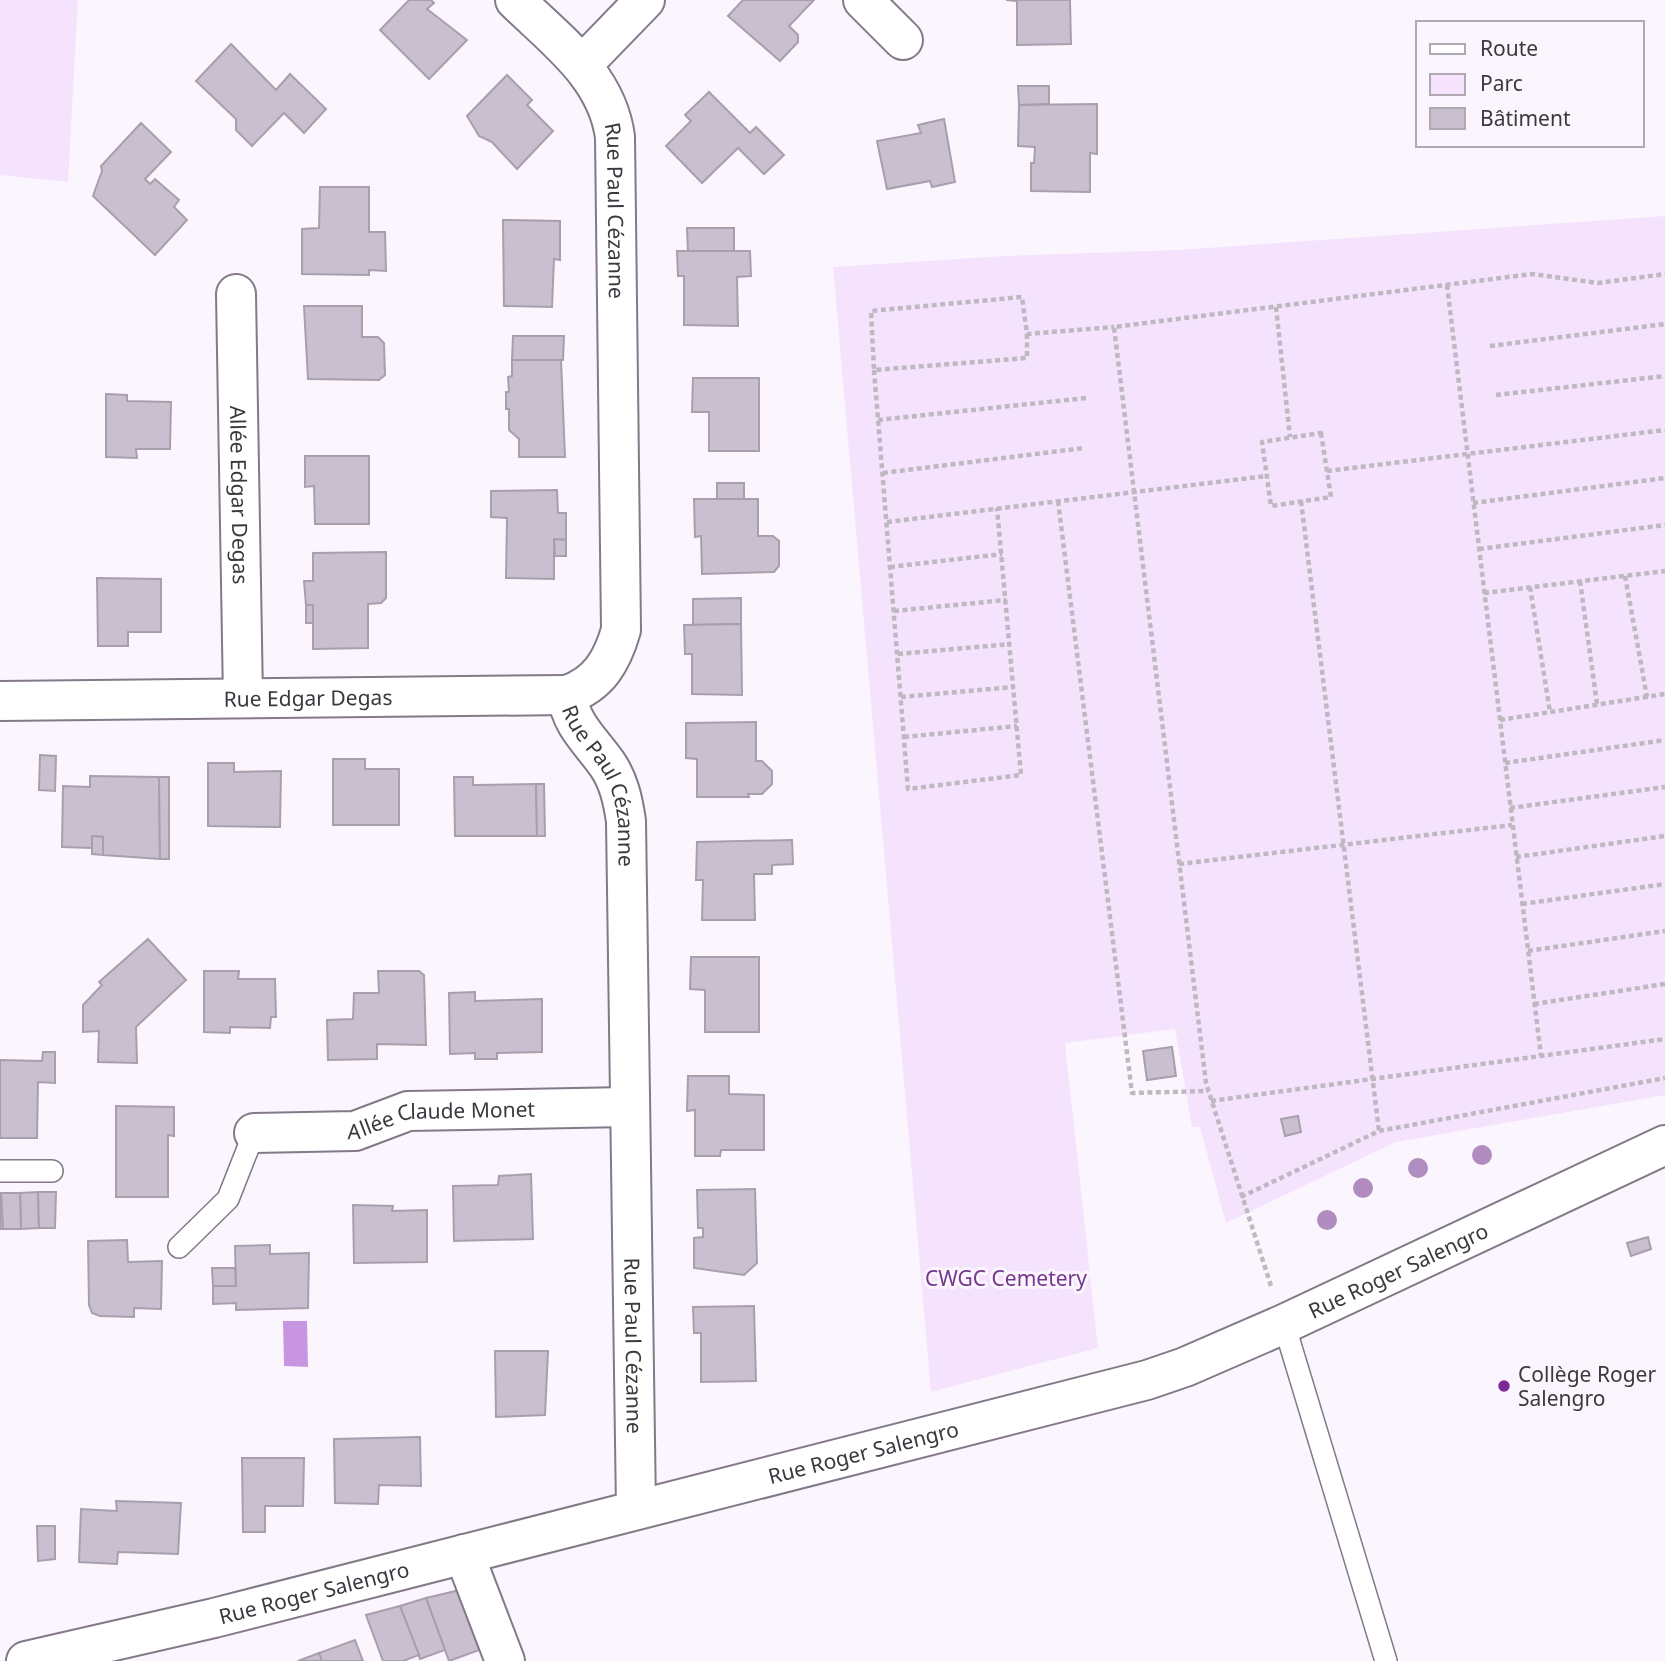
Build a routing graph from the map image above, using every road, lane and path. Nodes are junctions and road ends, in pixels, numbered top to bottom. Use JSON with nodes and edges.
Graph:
{"nodes":[{"id":1,"x":515,"y":0,"type":"edge"},
{"id":2,"x":645,"y":0,"type":"edge"},
{"id":3,"x":863,"y":0,"type":"edge"},
{"id":4,"x":903,"y":40,"type":"dead end"},
{"id":5,"x":582,"y":65,"type":"junction"},
{"id":6,"x":1665,"y":274,"type":"edge"},
{"id":7,"x":1447,"y":285,"type":"junction"},
{"id":8,"x":236,"y":293,"type":"dead end"},
{"id":9,"x":1276,"y":307,"type":"junction"},
{"id":10,"x":1665,"y":324,"type":"edge"},
{"id":11,"x":1114,"y":327,"type":"junction"},
{"id":12,"x":1027,"y":334,"type":"junction"},
{"id":13,"x":1490,"y":346,"type":"dead end"},
{"id":14,"x":874,"y":370,"type":"junction"},
{"id":15,"x":1665,"y":376,"type":"edge"},
{"id":16,"x":1496,"y":395,"type":"dead end"},
{"id":17,"x":1086,"y":398,"type":"dead end"},
{"id":18,"x":878,"y":420,"type":"junction"},
{"id":19,"x":1665,"y":430,"type":"edge"},
{"id":20,"x":1290,"y":438,"type":"junction"},
{"id":21,"x":1084,"y":447,"type":"dead end"},
{"id":22,"x":1467,"y":454,"type":"junction"},
{"id":23,"x":1327,"y":471,"type":"junction"},
{"id":24,"x":883,"y":473,"type":"junction"},
{"id":25,"x":1267,"y":476,"type":"junction"},
{"id":26,"x":1665,"y":478,"type":"edge"},
{"id":27,"x":1134,"y":492,"type":"junction"},
{"id":28,"x":1058,"y":501,"type":"junction"},
{"id":29,"x":1301,"y":501,"type":"junction"},
{"id":30,"x":1473,"y":503,"type":"junction"},
{"id":31,"x":997,"y":508,"type":"junction"},
{"id":32,"x":887,"y":522,"type":"junction"},
{"id":33,"x":1665,"y":525,"type":"edge"},
{"id":34,"x":1479,"y":549,"type":"junction"},
{"id":35,"x":1002,"y":554,"type":"junction"},
{"id":36,"x":890,"y":567,"type":"junction"},
{"id":37,"x":1665,"y":571,"type":"edge"},
{"id":38,"x":1625,"y":576,"type":"junction"},
{"id":39,"x":1580,"y":581,"type":"junction"},
{"id":40,"x":1530,"y":587,"type":"junction"},
{"id":41,"x":1484,"y":593,"type":"junction"},
{"id":42,"x":1006,"y":600,"type":"junction"},
{"id":43,"x":894,"y":611,"type":"junction"},
{"id":44,"x":1010,"y":644,"type":"junction"},
{"id":45,"x":898,"y":654,"type":"junction"},
{"id":46,"x":1013,"y":687,"type":"junction"},
{"id":47,"x":1665,"y":694,"type":"edge"},
{"id":48,"x":566,"y":695,"type":"junction"},
{"id":49,"x":901,"y":697,"type":"junction"},
{"id":50,"x":1647,"y":697,"type":"junction"},
{"id":51,"x":243,"y":698,"type":"junction"},
{"id":52,"x":0,"y":701,"type":"edge"},
{"id":53,"x":1597,"y":704,"type":"junction"},
{"id":54,"x":1550,"y":712,"type":"junction"},
{"id":55,"x":1500,"y":720,"type":"junction"},
{"id":56,"x":1017,"y":726,"type":"junction"},
{"id":57,"x":904,"y":737,"type":"junction"},
{"id":58,"x":1665,"y":740,"type":"edge"},
{"id":59,"x":1504,"y":763,"type":"junction"},
{"id":60,"x":1665,"y":788,"type":"edge"},
{"id":61,"x":1510,"y":808,"type":"junction"},
{"id":62,"x":1512,"y":825,"type":"junction"},
{"id":63,"x":1665,"y":836,"type":"edge"},
{"id":64,"x":1342,"y":845,"type":"junction"},
{"id":65,"x":1517,"y":857,"type":"junction"},
{"id":66,"x":1179,"y":864,"type":"junction"},
{"id":67,"x":1665,"y":884,"type":"edge"},
{"id":68,"x":1522,"y":904,"type":"junction"},
{"id":69,"x":1665,"y":931,"type":"edge"},
{"id":70,"x":1528,"y":951,"type":"junction"},
{"id":71,"x":1665,"y":984,"type":"edge"},
{"id":72,"x":1534,"y":1004,"type":"junction"},
{"id":73,"x":1665,"y":1039,"type":"edge"},
{"id":74,"x":1541,"y":1056,"type":"junction"},
{"id":75,"x":1665,"y":1078,"type":"edge"},
{"id":76,"x":1370,"y":1079,"type":"junction"},
{"id":77,"x":1208,"y":1091,"type":"junction"},
{"id":78,"x":1211,"y":1101,"type":"junction"},
{"id":79,"x":628,"y":1107,"type":"junction"},
{"id":80,"x":1379,"y":1131,"type":"junction"},
{"id":81,"x":254,"y":1133,"type":"joint"},
{"id":82,"x":1665,"y":1145,"type":"edge"},
{"id":83,"x":0,"y":1171,"type":"edge"},
{"id":84,"x":52,"y":1171,"type":"dead end"},
{"id":85,"x":1241,"y":1197,"type":"junction"},
{"id":86,"x":179,"y":1247,"type":"dead end"},
{"id":87,"x":1284,"y":1324,"type":"junction"},
{"id":88,"x":636,"y":1509,"type":"junction"},
{"id":89,"x":464,"y":1554,"type":"junction"},
{"id":90,"x":26,"y":1661,"type":"edge"},
{"id":91,"x":505,"y":1661,"type":"edge"},
{"id":92,"x":1386,"y":1661,"type":"edge"}],
"edges":[{"from":1,"to":5,"type":"street","name":"Rue Paul Cézanne"},
{"from":2,"to":5,"type":"street"},
{"from":3,"to":4,"type":"street"},
{"from":5,"to":48,"type":"street","name":"Rue Paul Cézanne"},
{"from":6,"to":7,"type":"path"},
{"from":7,"to":9,"type":"path"},
{"from":7,"to":22,"type":"path"},
{"from":8,"to":51,"type":"street","name":"Allée Edgar Degas"},
{"from":9,"to":11,"type":"path"},
{"from":9,"to":20,"type":"path"},
{"from":10,"to":13,"type":"path"},
{"from":11,"to":12,"type":"path"},
{"from":11,"to":27,"type":"path"},
{"from":12,"to":14,"type":"path"},
{"from":12,"to":14,"type":"path"},
{"from":14,"to":18,"type":"path"},
{"from":15,"to":16,"type":"path"},
{"from":17,"to":18,"type":"path"},
{"from":18,"to":24,"type":"path"},
{"from":19,"to":22,"type":"path"},
{"from":20,"to":23,"type":"path"},
{"from":20,"to":25,"type":"path"},
{"from":21,"to":24,"type":"path"},
{"from":22,"to":23,"type":"path"},
{"from":22,"to":30,"type":"path"},
{"from":23,"to":29,"type":"path"},
{"from":24,"to":32,"type":"path"},
{"from":25,"to":27,"type":"path"},
{"from":25,"to":29,"type":"path"},
{"from":26,"to":30,"type":"path"},
{"from":27,"to":28,"type":"path"},
{"from":27,"to":66,"type":"path"},
{"from":28,"to":31,"type":"path"},
{"from":28,"to":77,"type":"path"},
{"from":29,"to":64,"type":"path"},
{"from":30,"to":34,"type":"path"},
{"from":31,"to":32,"type":"path"},
{"from":31,"to":35,"type":"path"},
{"from":32,"to":36,"type":"path"},
{"from":33,"to":34,"type":"path"},
{"from":34,"to":41,"type":"path"},
{"from":35,"to":36,"type":"path"},
{"from":35,"to":42,"type":"path"},
{"from":36,"to":43,"type":"path"},
{"from":37,"to":38,"type":"path"},
{"from":38,"to":39,"type":"path"},
{"from":38,"to":50,"type":"path"},
{"from":39,"to":40,"type":"path"},
{"from":39,"to":53,"type":"path"},
{"from":40,"to":41,"type":"path"},
{"from":40,"to":54,"type":"path"},
{"from":41,"to":55,"type":"path"},
{"from":42,"to":43,"type":"path"},
{"from":42,"to":44,"type":"path"},
{"from":43,"to":45,"type":"path"},
{"from":44,"to":45,"type":"path"},
{"from":44,"to":46,"type":"path"},
{"from":45,"to":49,"type":"path"},
{"from":46,"to":49,"type":"path"},
{"from":46,"to":56,"type":"path"},
{"from":47,"to":50,"type":"path"},
{"from":48,"to":51,"type":"street","name":"Rue Edgar Degas"},
{"from":48,"to":79,"type":"street","name":"Rue Paul Cézanne"},
{"from":49,"to":57,"type":"path"},
{"from":50,"to":53,"type":"path"},
{"from":51,"to":52,"type":"street","name":"Rue Edgar Degas"},
{"from":53,"to":54,"type":"path"},
{"from":54,"to":55,"type":"path"},
{"from":55,"to":59,"type":"path"},
{"from":56,"to":57,"type":"path"},
{"from":56,"to":57,"type":"path"},
{"from":58,"to":59,"type":"path"},
{"from":59,"to":61,"type":"path"},
{"from":60,"to":61,"type":"path"},
{"from":61,"to":62,"type":"path"},
{"from":62,"to":64,"type":"path"},
{"from":62,"to":65,"type":"path"},
{"from":63,"to":65,"type":"path"},
{"from":64,"to":66,"type":"path"},
{"from":64,"to":76,"type":"path"},
{"from":65,"to":68,"type":"path"},
{"from":66,"to":77,"type":"path"},
{"from":67,"to":68,"type":"path"},
{"from":68,"to":70,"type":"path"},
{"from":69,"to":70,"type":"path"},
{"from":70,"to":72,"type":"path"},
{"from":71,"to":72,"type":"path"},
{"from":72,"to":74,"type":"path"},
{"from":73,"to":74,"type":"path"},
{"from":74,"to":76,"type":"path"},
{"from":75,"to":80,"type":"path"},
{"from":76,"to":78,"type":"path"},
{"from":76,"to":80,"type":"path"},
{"from":77,"to":78,"type":"path"},
{"from":78,"to":85,"type":"path"},
{"from":79,"to":81,"type":"street","name":"Allée Claude Monet"},
{"from":79,"to":88,"type":"street","name":"Rue Paul Cézanne"},
{"from":80,"to":85,"type":"path"},
{"from":81,"to":86,"type":"lane"},
{"from":82,"to":87,"type":"street","name":"Rue Roger Salengro"},
{"from":83,"to":84,"type":"lane"},
{"from":85,"to":87,"type":"path"},
{"from":87,"to":88,"type":"street","name":"Rue Roger Salengro"},
{"from":87,"to":92,"type":"lane"},
{"from":88,"to":89,"type":"street","name":"Rue Roger Salengro"},
{"from":89,"to":90,"type":"street","name":"Rue Roger Salengro"},
{"from":89,"to":91,"type":"street"}]}
